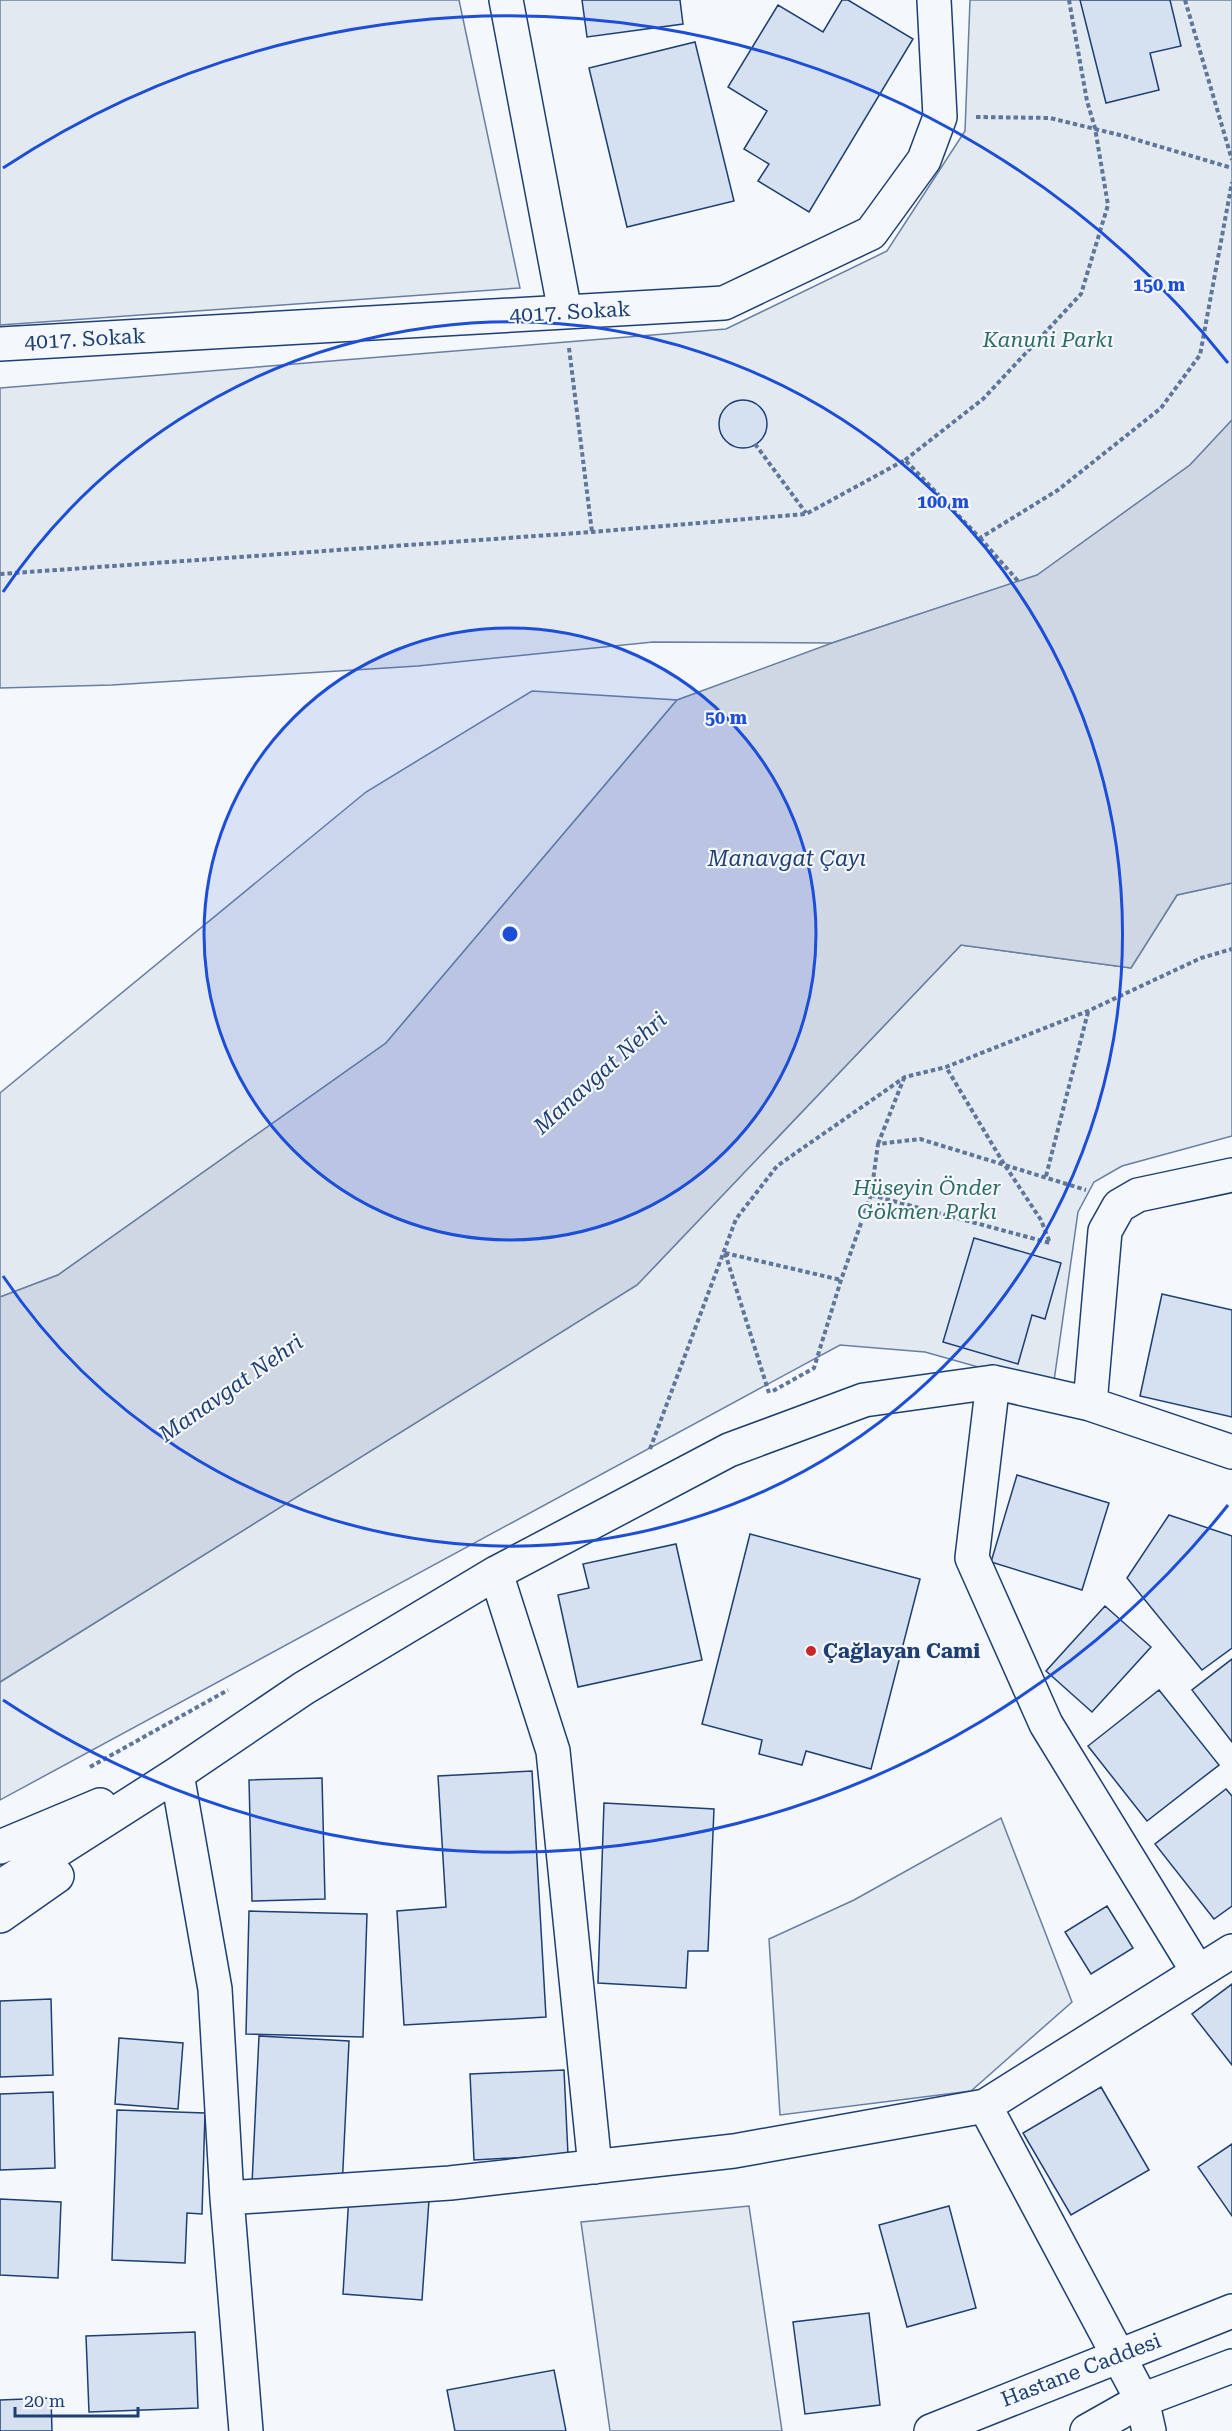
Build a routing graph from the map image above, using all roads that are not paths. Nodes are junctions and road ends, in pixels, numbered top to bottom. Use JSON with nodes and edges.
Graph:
{"nodes":[{"id":1,"x":506,"y":0,"type":"edge"},
{"id":2,"x":934,"y":0,"type":"edge"},
{"id":3,"x":565,"y":312,"type":"junction"},
{"id":4,"x":0,"y":344,"type":"edge"},
{"id":5,"x":1232,"y":1175,"type":"edge"},
{"id":6,"x":993,"y":1382,"type":"junction"},
{"id":7,"x":1090,"y":1404,"type":"junction"},
{"id":8,"x":1232,"y":1452,"type":"edge"},
{"id":9,"x":496,"y":1573,"type":"junction"},
{"id":10,"x":177,"y":1774,"type":"junction"},
{"id":11,"x":0,"y":1847,"type":"edge"},
{"id":12,"x":0,"y":1887,"type":"edge"},
{"id":13,"x":0,"y":1916,"type":"edge"},
{"id":14,"x":1232,"y":1951,"type":"edge"},
{"id":15,"x":1198,"y":1972,"type":"junction"},
{"id":16,"x":985,"y":2106,"type":"junction"},
{"id":17,"x":595,"y":2167,"type":"junction"},
{"id":18,"x":227,"y":2198,"type":"junction"},
{"id":19,"x":1232,"y":2311,"type":"edge"},
{"id":20,"x":1119,"y":2355,"type":"junction"},
{"id":21,"x":1232,"y":2366,"type":"edge"},
{"id":22,"x":1145,"y":2416,"type":"edge"},
{"id":23,"x":246,"y":2431,"type":"edge"},
{"id":24,"x":931,"y":2431,"type":"edge"},
{"id":25,"x":1087,"y":2431,"type":"edge"}],
"edges":[{"from":1,"to":3,"type":"street"},
{"from":2,"to":3,"type":"street","name":"4017. Sokak"},
{"from":3,"to":4,"type":"street","name":"4017. Sokak"},
{"from":5,"to":7,"type":"street"},
{"from":6,"to":7,"type":"street"},
{"from":6,"to":9,"type":"street"},
{"from":6,"to":15,"type":"street"},
{"from":7,"to":8,"type":"street"},
{"from":9,"to":10,"type":"street"},
{"from":9,"to":17,"type":"street"},
{"from":10,"to":11,"type":"street"},
{"from":10,"to":12,"type":"street"},
{"from":10,"to":13,"type":"street"},
{"from":10,"to":18,"type":"street"},
{"from":14,"to":15,"type":"street"},
{"from":15,"to":16,"type":"street"},
{"from":16,"to":17,"type":"street"},
{"from":16,"to":20,"type":"street"},
{"from":17,"to":18,"type":"street"},
{"from":18,"to":23,"type":"street"},
{"from":19,"to":20,"type":"street","name":"Hastane Caddesi"},
{"from":20,"to":22,"type":"street"},
{"from":20,"to":24,"type":"street","name":"Hastane Caddesi"},
{"from":21,"to":22,"type":"street"},
{"from":22,"to":25,"type":"street"}]}
